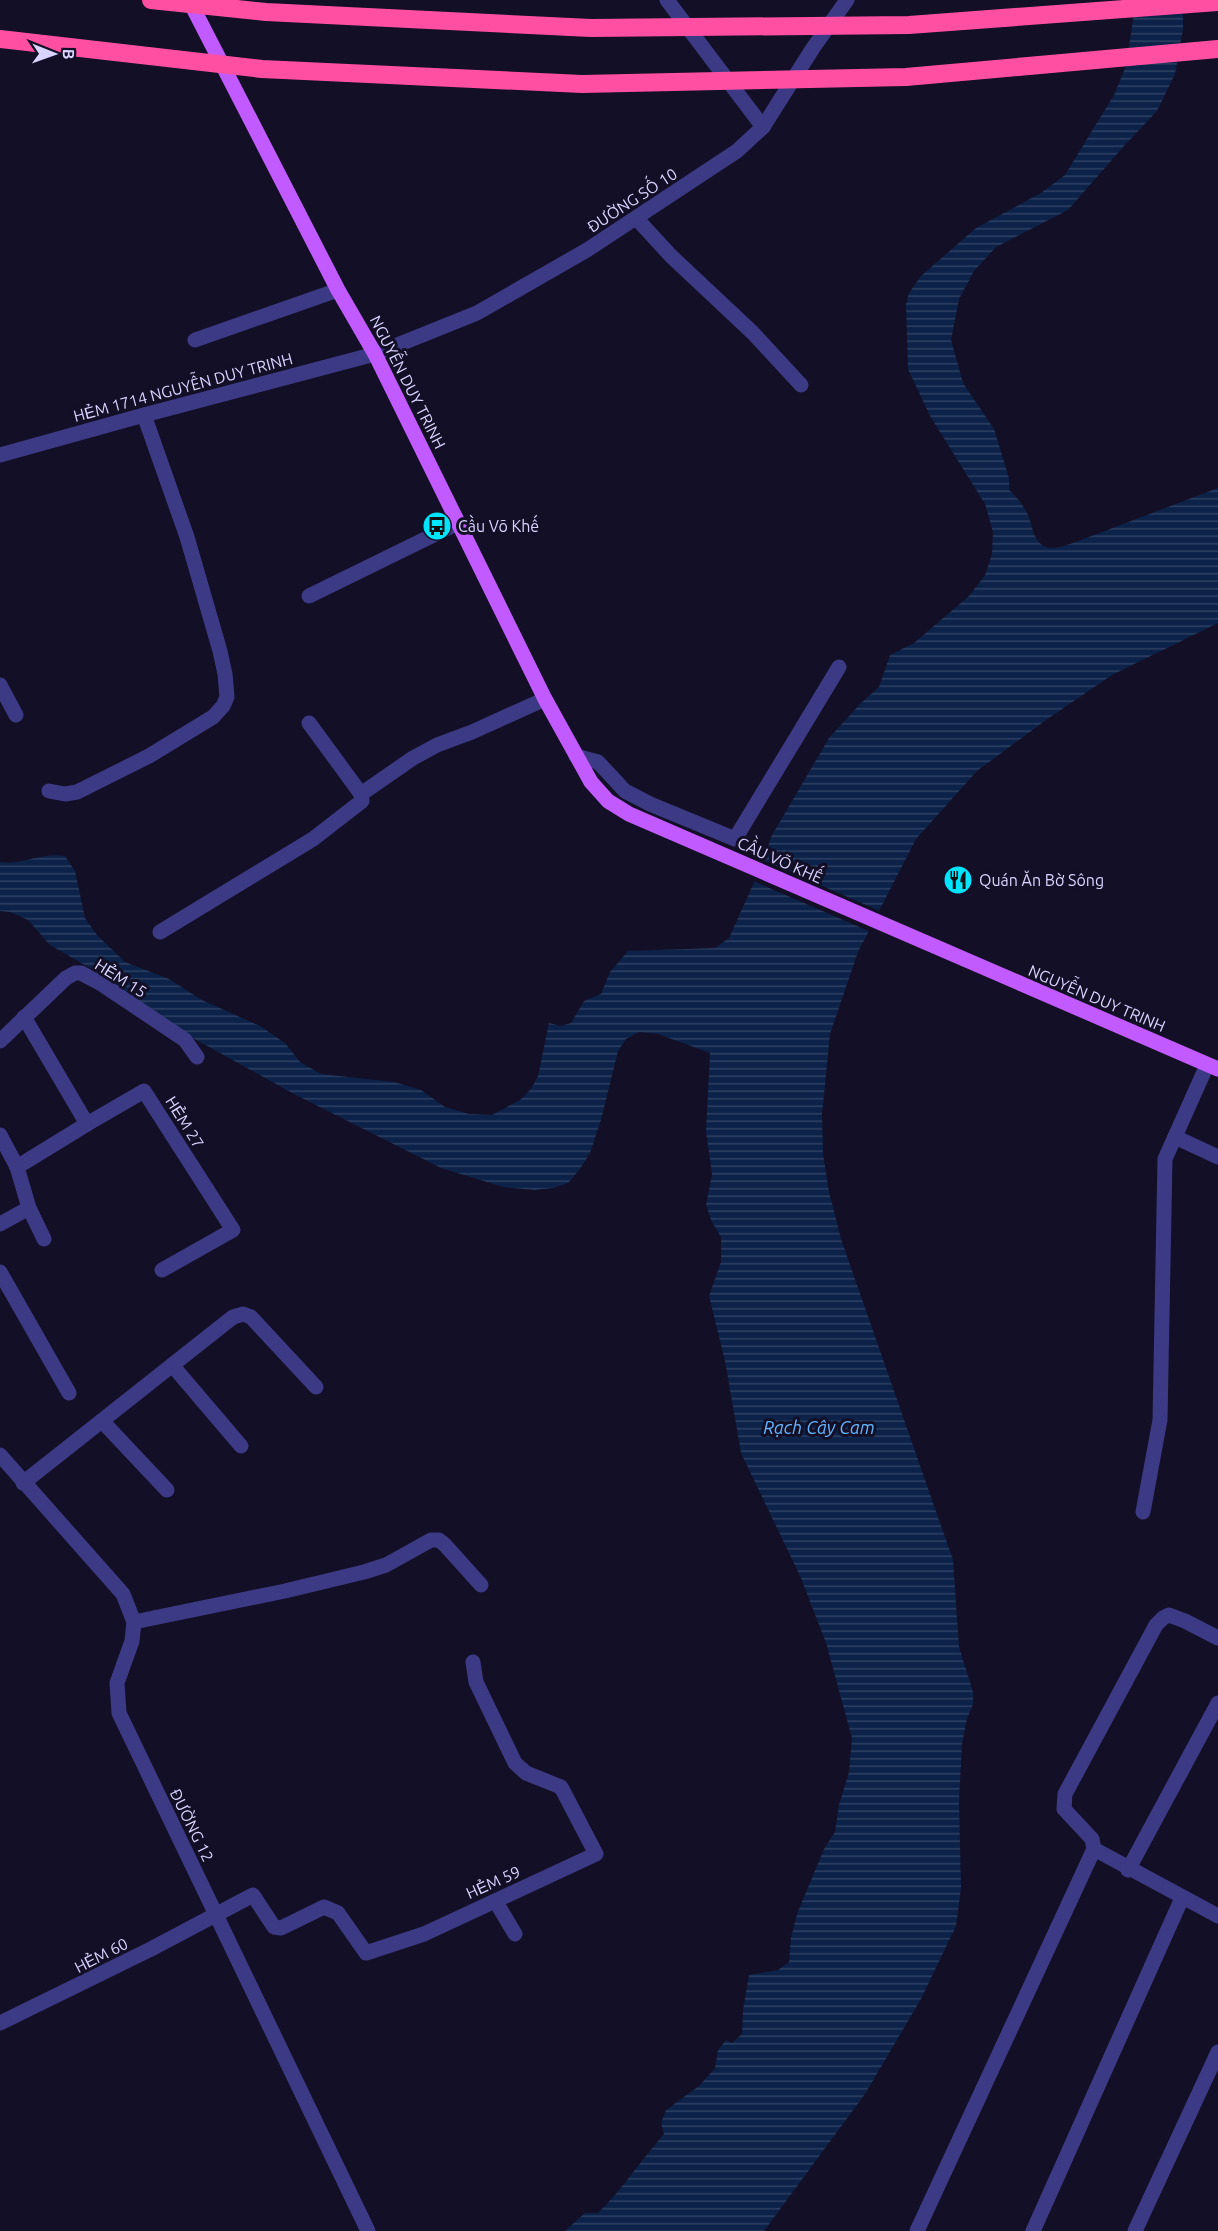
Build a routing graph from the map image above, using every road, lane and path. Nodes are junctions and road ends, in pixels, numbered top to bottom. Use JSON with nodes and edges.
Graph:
{"nodes":[{"id":1,"x":151,"y":0,"type":"edge"},
{"id":2,"x":189,"y":0,"type":"edge"},
{"id":3,"x":667,"y":0,"type":"edge"},
{"id":4,"x":847,"y":0,"type":"edge"},
{"id":5,"x":1218,"y":2,"type":"edge"},
{"id":6,"x":0,"y":39,"type":"edge"},
{"id":7,"x":1218,"y":49,"type":"edge"},
{"id":8,"x":763,"y":127,"type":"junction"},
{"id":9,"x":637,"y":219,"type":"junction"},
{"id":10,"x":338,"y":290,"type":"junction"},
{"id":11,"x":195,"y":340,"type":"dead end"},
{"id":12,"x":375,"y":354,"type":"junction"},
{"id":13,"x":801,"y":386,"type":"dead end"},
{"id":14,"x":144,"y":414,"type":"junction"},
{"id":15,"x":0,"y":455,"type":"edge"},
{"id":16,"x":458,"y":523,"type":"junction"},
{"id":17,"x":309,"y":596,"type":"dead end"},
{"id":18,"x":839,"y":667,"type":"dead end"},
{"id":19,"x":0,"y":685,"type":"edge"},
{"id":20,"x":545,"y":699,"type":"junction"},
{"id":21,"x":15,"y":715,"type":"dead end"},
{"id":22,"x":309,"y":723,"type":"dead end"},
{"id":23,"x":576,"y":756,"type":"junction"},
{"id":24,"x":591,"y":782,"type":"joint"},
{"id":25,"x":49,"y":790,"type":"dead end"},
{"id":26,"x":360,"y":795,"type":"junction"},
{"id":27,"x":160,"y":932,"type":"dead end"},
{"id":28,"x":962,"y":960,"type":"joint"},
{"id":29,"x":24,"y":1017,"type":"junction"},
{"id":30,"x":0,"y":1041,"type":"edge"},
{"id":31,"x":197,"y":1058,"type":"dead end"},
{"id":32,"x":1213,"y":1067,"type":"edge"},
{"id":33,"x":87,"y":1124,"type":"junction"},
{"id":34,"x":0,"y":1135,"type":"edge"},
{"id":35,"x":1175,"y":1137,"type":"junction"},
{"id":36,"x":1218,"y":1157,"type":"edge"},
{"id":37,"x":17,"y":1167,"type":"junction"},
{"id":38,"x":28,"y":1208,"type":"junction"},
{"id":39,"x":0,"y":1224,"type":"edge"},
{"id":40,"x":44,"y":1239,"type":"dead end"},
{"id":41,"x":162,"y":1270,"type":"dead end"},
{"id":42,"x":0,"y":1272,"type":"edge"},
{"id":43,"x":172,"y":1365,"type":"junction"},
{"id":44,"x":316,"y":1387,"type":"dead end"},
{"id":45,"x":69,"y":1393,"type":"dead end"},
{"id":46,"x":102,"y":1421,"type":"junction"},
{"id":47,"x":241,"y":1446,"type":"dead end"},
{"id":48,"x":0,"y":1455,"type":"edge"},
{"id":49,"x":23,"y":1483,"type":"junction"},
{"id":50,"x":167,"y":1490,"type":"dead end"},
{"id":51,"x":1143,"y":1512,"type":"dead end"},
{"id":52,"x":481,"y":1585,"type":"dead end"},
{"id":53,"x":134,"y":1622,"type":"junction"},
{"id":54,"x":1218,"y":1638,"type":"edge"},
{"id":55,"x":473,"y":1662,"type":"dead end"},
{"id":56,"x":1218,"y":1703,"type":"edge"},
{"id":57,"x":1094,"y":1849,"type":"junction"},
{"id":58,"x":1128,"y":1870,"type":"junction"},
{"id":59,"x":1182,"y":1898,"type":"junction"},
{"id":60,"x":495,"y":1902,"type":"junction"},
{"id":61,"x":216,"y":1915,"type":"junction"},
{"id":62,"x":1218,"y":1916,"type":"edge"},
{"id":63,"x":515,"y":1934,"type":"dead end"},
{"id":64,"x":0,"y":2023,"type":"edge"},
{"id":65,"x":1218,"y":2052,"type":"edge"},
{"id":66,"x":368,"y":2231,"type":"edge"},
{"id":67,"x":917,"y":2231,"type":"edge"},
{"id":68,"x":1033,"y":2231,"type":"edge"},
{"id":69,"x":1135,"y":2231,"type":"edge"}],
"edges":[{"from":1,"to":5,"type":"highway","bridge":true},
{"from":2,"to":10,"type":"main road","name":"NGUYỄN DUY TRINH"},
{"from":3,"to":8,"type":"street"},
{"from":4,"to":8,"type":"street","name":"ĐƯỜNG SỐ 10"},
{"from":6,"to":7,"type":"highway","bridge":true},
{"from":8,"to":9,"type":"street","name":"ĐƯỜNG SỐ 10"},
{"from":9,"to":12,"type":"street","name":"ĐƯỜNG SỐ 10"},
{"from":9,"to":13,"type":"street"},
{"from":10,"to":11,"type":"street"},
{"from":10,"to":12,"type":"main road","name":"NGUYỄN DUY TRINH"},
{"from":12,"to":14,"type":"street","name":"HẺM 1714 NGUYỄN DUY TRINH"},
{"from":12,"to":16,"type":"main road","name":"NGUYỄN DUY TRINH"},
{"from":14,"to":15,"type":"street","name":"HẺM 1714 NGUYỄN DUY TRINH"},
{"from":14,"to":25,"type":"street"},
{"from":16,"to":17,"type":"street"},
{"from":16,"to":20,"type":"main road","name":"NGUYỄN DUY TRINH"},
{"from":18,"to":23,"type":"street"},
{"from":19,"to":21,"type":"street"},
{"from":20,"to":23,"type":"main road","name":"NGUYỄN DUY TRINH"},
{"from":20,"to":26,"type":"street"},
{"from":22,"to":26,"type":"street"},
{"from":23,"to":24,"type":"main road","name":"NGUYỄN DUY TRINH"},
{"from":24,"to":28,"type":"main road","name":"CẦU VÕ KHẾ"},
{"from":26,"to":27,"type":"street"},
{"from":28,"to":32,"type":"main road","name":"NGUYỄN DUY TRINH"},
{"from":29,"to":30,"type":"street","name":"HẺM 15"},
{"from":29,"to":31,"type":"street","name":"HẺM 15"},
{"from":29,"to":33,"type":"street"},
{"from":32,"to":35,"type":"street"},
{"from":33,"to":37,"type":"street","name":"HẺM 27"},
{"from":33,"to":41,"type":"street","name":"HẺM 27"},
{"from":34,"to":37,"type":"street"},
{"from":35,"to":36,"type":"street"},
{"from":35,"to":51,"type":"street"},
{"from":37,"to":38,"type":"street"},
{"from":38,"to":39,"type":"street"},
{"from":38,"to":40,"type":"street"},
{"from":42,"to":45,"type":"street"},
{"from":43,"to":44,"type":"street"},
{"from":43,"to":46,"type":"street"},
{"from":43,"to":47,"type":"street"},
{"from":46,"to":49,"type":"street"},
{"from":46,"to":50,"type":"street"},
{"from":48,"to":49,"type":"street"},
{"from":49,"to":53,"type":"street"},
{"from":52,"to":53,"type":"street"},
{"from":53,"to":61,"type":"street","name":"ĐƯỜNG 12"},
{"from":54,"to":57,"type":"street"},
{"from":55,"to":60,"type":"street","name":"HẺM 59"},
{"from":56,"to":58,"type":"street"},
{"from":57,"to":58,"type":"street"},
{"from":57,"to":67,"type":"street"},
{"from":58,"to":59,"type":"street"},
{"from":59,"to":62,"type":"street"},
{"from":59,"to":68,"type":"street"},
{"from":60,"to":61,"type":"street","name":"HẺM 59"},
{"from":60,"to":63,"type":"street"},
{"from":61,"to":64,"type":"street","name":"HẺM 60"},
{"from":61,"to":66,"type":"street","name":"ĐƯỜNG 12"},
{"from":65,"to":69,"type":"street"}]}
